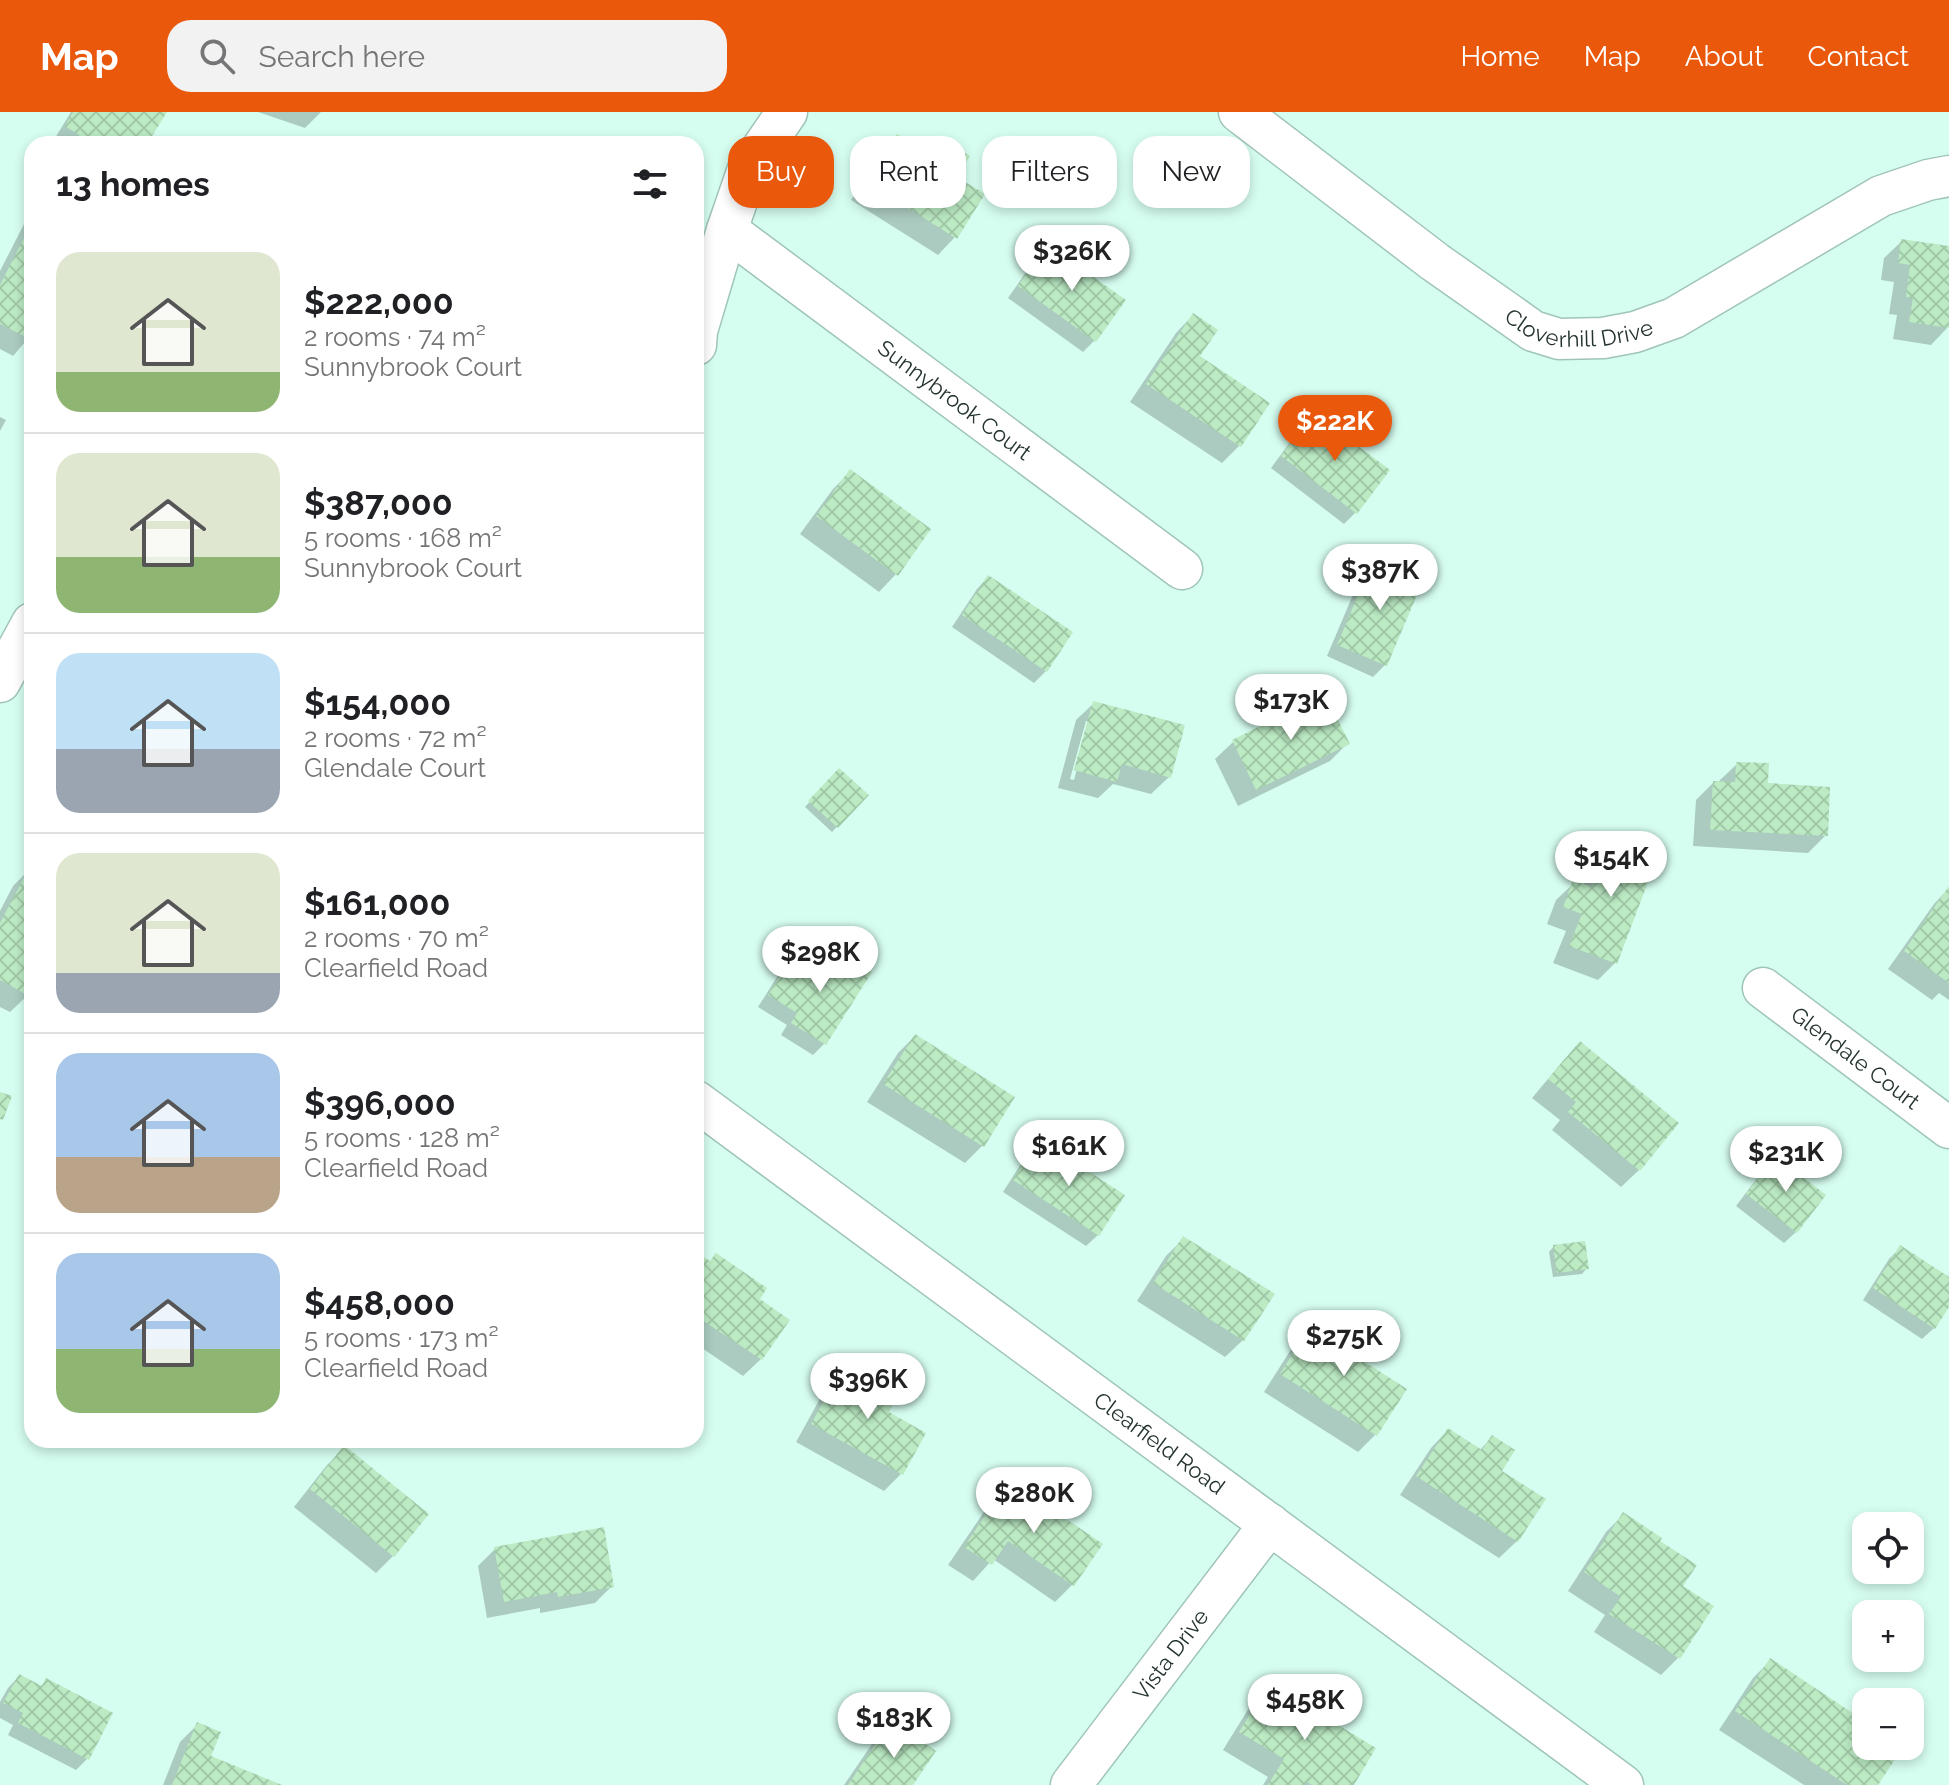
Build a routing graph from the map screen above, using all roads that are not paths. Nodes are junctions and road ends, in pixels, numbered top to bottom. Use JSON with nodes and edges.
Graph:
{"nodes":[{"id":1,"x":787,"y":112,"type":"edge"},
{"id":2,"x":1239,"y":112,"type":"edge"},
{"id":3,"x":1949,"y":176,"type":"edge"},
{"id":4,"x":727,"y":230,"type":"junction"},
{"id":5,"x":704,"y":307,"type":"edge"},
{"id":6,"x":1182,"y":569,"type":"dead end"},
{"id":7,"x":24,"y":638,"type":"edge"},
{"id":8,"x":0,"y":682,"type":"edge"},
{"id":9,"x":1763,"y":988,"type":"dead end"},
{"id":10,"x":704,"y":1107,"type":"edge"},
{"id":11,"x":1949,"y":1128,"type":"edge"},
{"id":12,"x":1270,"y":1524,"type":"junction"},
{"id":13,"x":1071,"y":1785,"type":"edge"},
{"id":14,"x":1623,"y":1785,"type":"edge"}],
"edges":[{"from":1,"to":4,"type":"street"},
{"from":2,"to":3,"type":"street","name":"Cloverhill Drive"},
{"from":4,"to":5,"type":"street"},
{"from":4,"to":6,"type":"street","name":"Sunnybrook Court"},
{"from":7,"to":8,"type":"street"},
{"from":9,"to":11,"type":"street","name":"Glendale Court"},
{"from":10,"to":12,"type":"street","name":"Clearfield Road"},
{"from":12,"to":13,"type":"street","name":"Vista Drive"},
{"from":12,"to":14,"type":"street","name":"Clearfield Road"}]}
